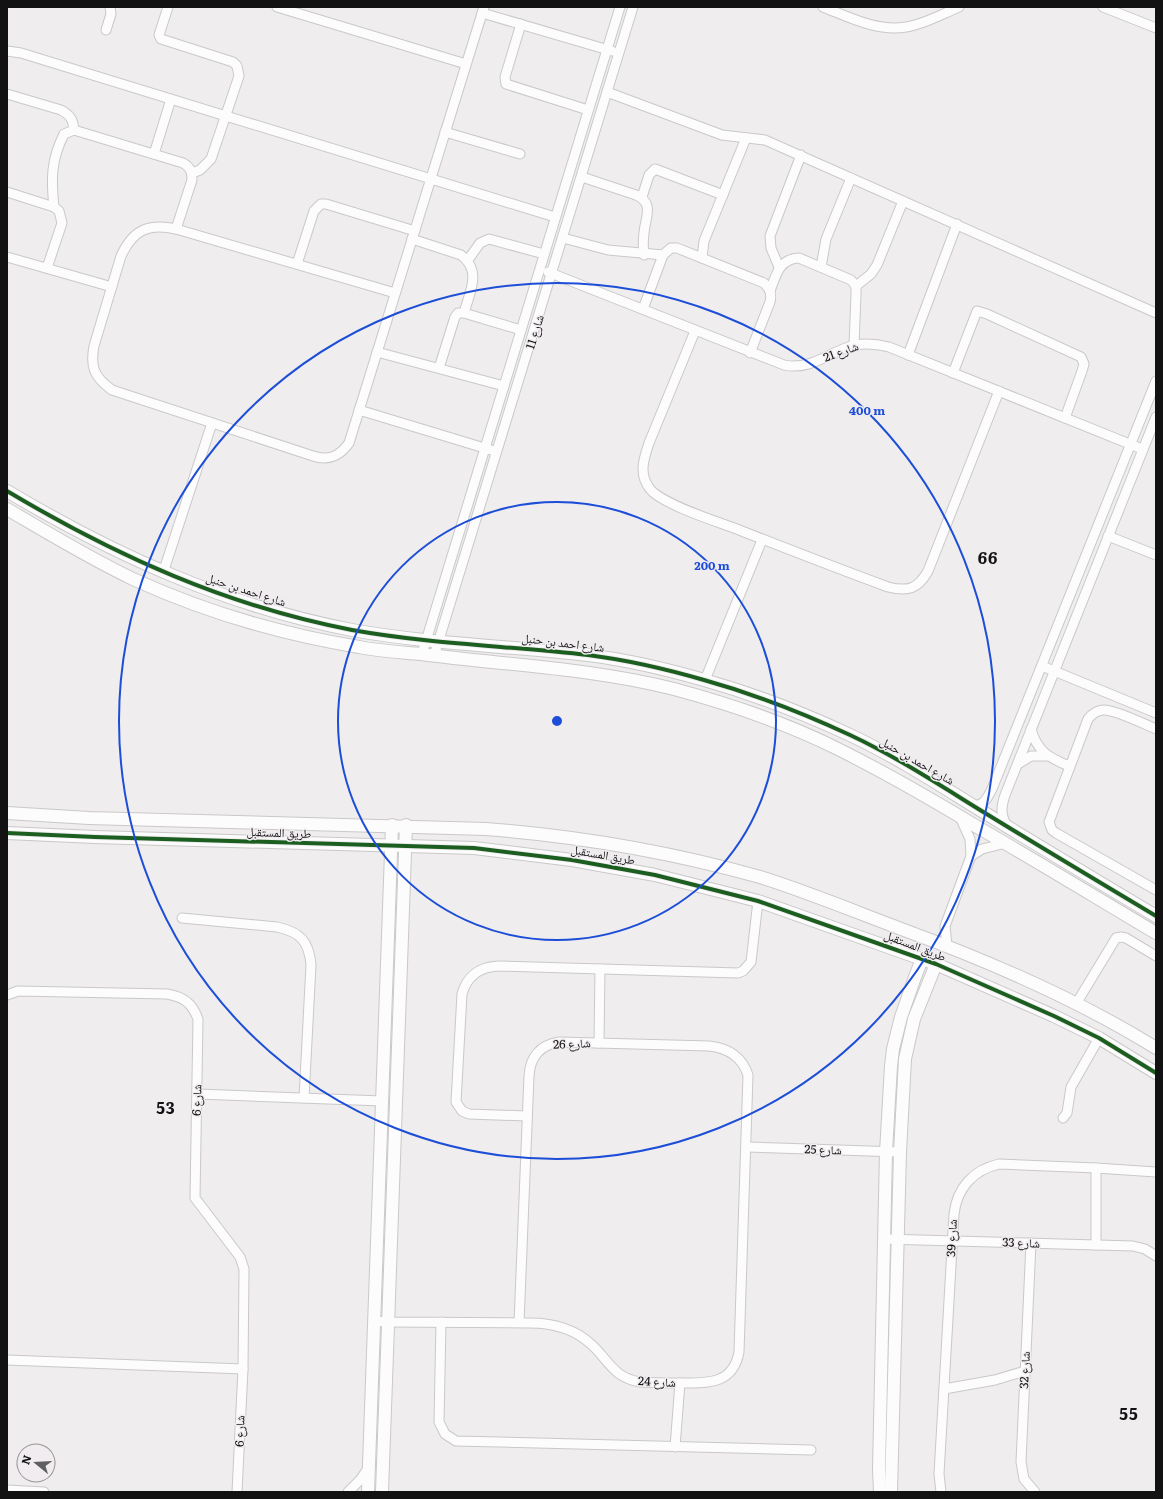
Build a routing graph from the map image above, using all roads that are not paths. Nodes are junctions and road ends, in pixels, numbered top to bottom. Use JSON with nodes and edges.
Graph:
{"nodes":[{"id":1,"x":110,"y":7,"type":"edge"},
{"id":2,"x":168,"y":7,"type":"edge"},
{"id":3,"x":277,"y":7,"type":"edge"},
{"id":4,"x":620,"y":7,"type":"edge"},
{"id":5,"x":633,"y":7,"type":"edge"},
{"id":6,"x":823,"y":7,"type":"edge"},
{"id":7,"x":959,"y":7,"type":"edge"},
{"id":8,"x":1102,"y":7,"type":"edge"},
{"id":9,"x":483,"y":10,"type":"edge"},
{"id":10,"x":521,"y":24,"type":"junction"},
{"id":11,"x":1156,"y":28,"type":"edge"},
{"id":12,"x":106,"y":30,"type":"dead end"},
{"id":13,"x":7,"y":43,"type":"edge"},
{"id":14,"x":606,"y":50,"type":"junction"},
{"id":15,"x":7,"y":51,"type":"edge"},
{"id":16,"x":20,"y":53,"type":"junction"},
{"id":17,"x":619,"y":53,"type":"junction"},
{"id":18,"x":466,"y":64,"type":"junction"},
{"id":19,"x":607,"y":92,"type":"junction"},
{"id":20,"x":7,"y":94,"type":"edge"},
{"id":21,"x":170,"y":99,"type":"junction"},
{"id":22,"x":588,"y":110,"type":"junction"},
{"id":23,"x":226,"y":116,"type":"junction"},
{"id":24,"x":74,"y":130,"type":"junction"},
{"id":25,"x":445,"y":132,"type":"junction"},
{"id":26,"x":746,"y":138,"type":"junction"},
{"id":27,"x":154,"y":154,"type":"junction"},
{"id":28,"x":520,"y":154,"type":"dead end"},
{"id":29,"x":801,"y":156,"type":"junction"},
{"id":30,"x":192,"y":173,"type":"junction"},
{"id":31,"x":582,"y":177,"type":"junction"},
{"id":32,"x":852,"y":178,"type":"junction"},
{"id":33,"x":431,"y":179,"type":"junction"},
{"id":34,"x":7,"y":192,"type":"edge"},
{"id":35,"x":723,"y":194,"type":"junction"},
{"id":36,"x":642,"y":197,"type":"junction"},
{"id":37,"x":903,"y":201,"type":"junction"},
{"id":38,"x":54,"y":207,"type":"junction"},
{"id":39,"x":555,"y":217,"type":"junction"},
{"id":40,"x":957,"y":224,"type":"junction"},
{"id":41,"x":176,"y":229,"type":"junction"},
{"id":42,"x":413,"y":235,"type":"junction"},
{"id":43,"x":563,"y":238,"type":"junction"},
{"id":44,"x":544,"y":254,"type":"junction"},
{"id":45,"x":644,"y":255,"type":"junction"},
{"id":46,"x":663,"y":255,"type":"junction"},
{"id":47,"x":7,"y":256,"type":"edge"},
{"id":48,"x":702,"y":258,"type":"junction"},
{"id":49,"x":468,"y":260,"type":"junction"},
{"id":50,"x":297,"y":264,"type":"junction"},
{"id":51,"x":779,"y":267,"type":"junction"},
{"id":52,"x":821,"y":267,"type":"junction"},
{"id":53,"x":47,"y":268,"type":"junction"},
{"id":54,"x":539,"y":268,"type":"junction"},
{"id":55,"x":552,"y":273,"type":"junction"},
{"id":56,"x":856,"y":286,"type":"junction"},
{"id":57,"x":112,"y":287,"type":"junction"},
{"id":58,"x":770,"y":291,"type":"junction"},
{"id":59,"x":395,"y":293,"type":"junction"},
{"id":60,"x":643,"y":310,"type":"junction"},
{"id":61,"x":464,"y":313,"type":"junction"},
{"id":62,"x":1156,"y":313,"type":"edge"},
{"id":63,"x":521,"y":330,"type":"junction"},
{"id":64,"x":696,"y":330,"type":"junction"},
{"id":65,"x":854,"y":346,"type":"junction"},
{"id":66,"x":377,"y":352,"type":"junction"},
{"id":67,"x":750,"y":352,"type":"junction"},
{"id":68,"x":908,"y":355,"type":"junction"},
{"id":69,"x":440,"y":368,"type":"junction"},
{"id":70,"x":953,"y":373,"type":"junction"},
{"id":71,"x":1156,"y":381,"type":"edge"},
{"id":72,"x":504,"y":386,"type":"junction"},
{"id":73,"x":999,"y":391,"type":"junction"},
{"id":74,"x":359,"y":410,"type":"junction"},
{"id":75,"x":1156,"y":417,"type":"edge"},
{"id":76,"x":1065,"y":418,"type":"junction"},
{"id":77,"x":212,"y":423,"type":"junction"},
{"id":78,"x":1131,"y":444,"type":"junction"},
{"id":79,"x":486,"y":448,"type":"junction"},
{"id":80,"x":1142,"y":449,"type":"junction"},
{"id":81,"x":498,"y":452,"type":"junction"},
{"id":82,"x":7,"y":491,"type":"edge"},
{"id":83,"x":7,"y":509,"type":"edge"},
{"id":84,"x":1108,"y":536,"type":"junction"},
{"id":85,"x":762,"y":540,"type":"junction"},
{"id":86,"x":1156,"y":555,"type":"edge"},
{"id":87,"x":163,"y":572,"type":"junction"},
{"id":88,"x":435,"y":610,"type":"junction"},
{"id":89,"x":447,"y":614,"type":"junction"},
{"id":90,"x":433,"y":640,"type":"junction"},
{"id":91,"x":428,"y":655,"type":"junction"},
{"id":92,"x":1042,"y":666,"type":"junction"},
{"id":93,"x":1055,"y":672,"type":"junction"},
{"id":94,"x":705,"y":680,"type":"junction"},
{"id":95,"x":1156,"y":713,"type":"edge"},
{"id":96,"x":1031,"y":729,"type":"junction"},
{"id":97,"x":1156,"y":729,"type":"edge"},
{"id":98,"x":1047,"y":756,"type":"junction"},
{"id":99,"x":896,"y":759,"type":"junction"},
{"id":100,"x":1018,"y":764,"type":"junction"},
{"id":101,"x":1069,"y":766,"type":"junction"},
{"id":102,"x":888,"y":775,"type":"junction"},
{"id":103,"x":992,"y":789,"type":"junction"},
{"id":104,"x":1005,"y":795,"type":"junction"},
{"id":105,"x":974,"y":806,"type":"junction"},
{"id":106,"x":7,"y":813,"type":"edge"},
{"id":107,"x":959,"y":816,"type":"junction"},
{"id":108,"x":392,"y":825,"type":"junction"},
{"id":109,"x":406,"y":825,"type":"junction"},
{"id":110,"x":1008,"y":827,"type":"junction"},
{"id":111,"x":7,"y":833,"type":"edge"},
{"id":112,"x":1006,"y":843,"type":"junction"},
{"id":113,"x":404,"y":845,"type":"junction"},
{"id":114,"x":390,"y":846,"type":"junction"},
{"id":115,"x":971,"y":856,"type":"junction"},
{"id":116,"x":1156,"y":890,"type":"edge"},
{"id":117,"x":1127,"y":898,"type":"junction"},
{"id":118,"x":758,"y":901,"type":"junction"},
{"id":119,"x":844,"y":907,"type":"junction"},
{"id":120,"x":1119,"y":911,"type":"junction"},
{"id":121,"x":1156,"y":916,"type":"edge"},
{"id":122,"x":182,"y":918,"type":"dead end"},
{"id":123,"x":945,"y":926,"type":"junction"},
{"id":124,"x":837,"y":928,"type":"junction"},
{"id":125,"x":1156,"y":933,"type":"edge"},
{"id":126,"x":929,"y":939,"type":"junction"},
{"id":127,"x":947,"y":946,"type":"junction"},
{"id":128,"x":1156,"y":956,"type":"edge"},
{"id":129,"x":922,"y":960,"type":"junction"},
{"id":130,"x":936,"y":964,"type":"junction"},
{"id":131,"x":600,"y":969,"type":"junction"},
{"id":132,"x":1038,"y":985,"type":"junction"},
{"id":133,"x":7,"y":995,"type":"edge"},
{"id":134,"x":1076,"y":1004,"type":"junction"},
{"id":135,"x":1030,"y":1005,"type":"junction"},
{"id":136,"x":1099,"y":1038,"type":"junction"},
{"id":137,"x":599,"y":1043,"type":"junction"},
{"id":138,"x":1156,"y":1048,"type":"edge"},
{"id":139,"x":1156,"y":1073,"type":"edge"},
{"id":140,"x":198,"y":1094,"type":"junction"},
{"id":141,"x":304,"y":1098,"type":"junction"},
{"id":142,"x":382,"y":1101,"type":"junction"},
{"id":143,"x":527,"y":1116,"type":"junction"},
{"id":144,"x":1063,"y":1118,"type":"dead end"},
{"id":145,"x":381,"y":1126,"type":"junction"},
{"id":146,"x":394,"y":1126,"type":"junction"},
{"id":147,"x":746,"y":1147,"type":"junction"},
{"id":148,"x":886,"y":1152,"type":"junction"},
{"id":149,"x":900,"y":1152,"type":"junction"},
{"id":150,"x":1096,"y":1168,"type":"junction"},
{"id":151,"x":1156,"y":1172,"type":"edge"},
{"id":152,"x":884,"y":1239,"type":"junction"},
{"id":153,"x":897,"y":1239,"type":"junction"},
{"id":154,"x":952,"y":1241,"type":"junction"},
{"id":155,"x":1031,"y":1243,"type":"junction"},
{"id":156,"x":1096,"y":1245,"type":"junction"},
{"id":157,"x":1156,"y":1256,"type":"edge"},
{"id":158,"x":374,"y":1321,"type":"junction"},
{"id":159,"x":388,"y":1322,"type":"junction"},
{"id":160,"x":440,"y":1322,"type":"junction"},
{"id":161,"x":519,"y":1323,"type":"junction"},
{"id":162,"x":7,"y":1360,"type":"edge"},
{"id":163,"x":243,"y":1369,"type":"junction"},
{"id":164,"x":1025,"y":1371,"type":"junction"},
{"id":165,"x":680,"y":1383,"type":"junction"},
{"id":166,"x":944,"y":1389,"type":"junction"},
{"id":167,"x":676,"y":1447,"type":"junction"},
{"id":168,"x":811,"y":1450,"type":"dead end"},
{"id":169,"x":369,"y":1467,"type":"junction"},
{"id":170,"x":7,"y":1490,"type":"edge"},
{"id":171,"x":44,"y":1492,"type":"edge"},
{"id":172,"x":237,"y":1492,"type":"edge"},
{"id":173,"x":348,"y":1492,"type":"edge"},
{"id":174,"x":368,"y":1492,"type":"edge"},
{"id":175,"x":382,"y":1492,"type":"edge"},
{"id":176,"x":880,"y":1492,"type":"edge"},
{"id":177,"x":891,"y":1492,"type":"edge"},
{"id":178,"x":941,"y":1492,"type":"edge"},
{"id":179,"x":1035,"y":1492,"type":"edge"}],
"edges":[{"from":1,"to":12,"type":"street"},
{"from":2,"to":23,"type":"street"},
{"from":3,"to":18,"type":"street"},
{"from":4,"to":14,"type":"street","name":"شارع 11"},
{"from":5,"to":17,"type":"street","name":"شارع 11"},
{"from":6,"to":7,"type":"street"},
{"from":8,"to":11,"type":"street"},
{"from":9,"to":10,"type":"street"},
{"from":9,"to":18,"type":"street"},
{"from":10,"to":14,"type":"street"},
{"from":10,"to":22,"type":"street"},
{"from":13,"to":16,"type":"street"},
{"from":14,"to":17,"type":"street"},
{"from":14,"to":22,"type":"street","name":"شارع 11"},
{"from":15,"to":16,"type":"street"},
{"from":16,"to":21,"type":"street"},
{"from":17,"to":19,"type":"street","name":"شارع 11"},
{"from":18,"to":25,"type":"street"},
{"from":19,"to":26,"type":"street"},
{"from":19,"to":31,"type":"street","name":"شارع 11"},
{"from":20,"to":24,"type":"street"},
{"from":21,"to":23,"type":"street"},
{"from":21,"to":27,"type":"street"},
{"from":22,"to":39,"type":"street","name":"شارع 11"},
{"from":23,"to":30,"type":"street"},
{"from":23,"to":33,"type":"street"},
{"from":24,"to":27,"type":"street"},
{"from":24,"to":38,"type":"street"},
{"from":25,"to":28,"type":"street"},
{"from":25,"to":33,"type":"street"},
{"from":26,"to":29,"type":"street"},
{"from":26,"to":35,"type":"street"},
{"from":27,"to":30,"type":"street"},
{"from":29,"to":32,"type":"street"},
{"from":29,"to":51,"type":"street"},
{"from":30,"to":41,"type":"street"},
{"from":31,"to":36,"type":"street"},
{"from":31,"to":43,"type":"street","name":"شارع 11"},
{"from":32,"to":37,"type":"street"},
{"from":32,"to":52,"type":"street"},
{"from":33,"to":39,"type":"street"},
{"from":33,"to":42,"type":"street"},
{"from":34,"to":38,"type":"street"},
{"from":35,"to":36,"type":"street"},
{"from":35,"to":48,"type":"street"},
{"from":36,"to":45,"type":"street"},
{"from":37,"to":40,"type":"street"},
{"from":37,"to":56,"type":"street"},
{"from":38,"to":53,"type":"street"},
{"from":39,"to":44,"type":"street","name":"شارع 11"},
{"from":40,"to":62,"type":"street"},
{"from":40,"to":68,"type":"street"},
{"from":41,"to":50,"type":"street"},
{"from":41,"to":57,"type":"street"},
{"from":42,"to":49,"type":"street"},
{"from":42,"to":50,"type":"street"},
{"from":42,"to":59,"type":"street"},
{"from":43,"to":45,"type":"street"},
{"from":43,"to":55,"type":"street","name":"شارع 11"},
{"from":44,"to":49,"type":"street"},
{"from":44,"to":54,"type":"street","name":"شارع 11"},
{"from":45,"to":46,"type":"street"},
{"from":46,"to":48,"type":"street"},
{"from":46,"to":60,"type":"street"},
{"from":47,"to":53,"type":"street"},
{"from":48,"to":58,"type":"street"},
{"from":49,"to":61,"type":"street"},
{"from":50,"to":59,"type":"street"},
{"from":51,"to":52,"type":"street"},
{"from":51,"to":58,"type":"street"},
{"from":52,"to":56,"type":"street"},
{"from":53,"to":57,"type":"street"},
{"from":54,"to":55,"type":"street","name":"شارع 21"},
{"from":54,"to":63,"type":"street","name":"شارع 11"},
{"from":55,"to":60,"type":"street","name":"شارع 21"},
{"from":55,"to":81,"type":"street","name":"شارع 11"},
{"from":56,"to":65,"type":"street"},
{"from":57,"to":77,"type":"street"},
{"from":58,"to":67,"type":"street"},
{"from":59,"to":66,"type":"street"},
{"from":60,"to":64,"type":"street","name":"شارع 21"},
{"from":61,"to":63,"type":"street"},
{"from":61,"to":69,"type":"street"},
{"from":63,"to":72,"type":"street","name":"شارع 11"},
{"from":64,"to":67,"type":"street","name":"شارع 21"},
{"from":64,"to":85,"type":"street"},
{"from":65,"to":67,"type":"street","name":"شارع 21"},
{"from":65,"to":68,"type":"street","name":"شارع 21"},
{"from":66,"to":69,"type":"street"},
{"from":66,"to":74,"type":"street"},
{"from":68,"to":70,"type":"street","name":"شارع 21"},
{"from":69,"to":72,"type":"street"},
{"from":70,"to":73,"type":"street","name":"شارع 21"},
{"from":70,"to":76,"type":"street"},
{"from":71,"to":78,"type":"street"},
{"from":72,"to":79,"type":"street","name":"شارع 11"},
{"from":73,"to":76,"type":"street","name":"شارع 21"},
{"from":73,"to":85,"type":"street"},
{"from":74,"to":77,"type":"street"},
{"from":74,"to":79,"type":"street"},
{"from":75,"to":80,"type":"street"},
{"from":76,"to":78,"type":"street","name":"شارع 21"},
{"from":77,"to":87,"type":"street"},
{"from":78,"to":80,"type":"street","name":"شارع 21"},
{"from":78,"to":92,"type":"street"},
{"from":79,"to":81,"type":"street"},
{"from":79,"to":88,"type":"street","name":"شارع 11"},
{"from":80,"to":84,"type":"street"},
{"from":81,"to":89,"type":"street","name":"شارع 11"},
{"from":82,"to":87,"type":"street","name":"شارع احمد بن حنبل"},
{"from":83,"to":91,"type":"street"},
{"from":84,"to":86,"type":"street"},
{"from":84,"to":93,"type":"street"},
{"from":85,"to":94,"type":"street"},
{"from":87,"to":90,"type":"street","name":"شارع احمد بن حنبل"},
{"from":88,"to":89,"type":"street"},
{"from":88,"to":90,"type":"street","name":"شارع 11"},
{"from":89,"to":90,"type":"street","name":"شارع 11"},
{"from":90,"to":91,"type":"street","name":"شارع 11"},
{"from":90,"to":94,"type":"street","name":"شارع احمد بن حنبل"},
{"from":91,"to":102,"type":"street"},
{"from":92,"to":93,"type":"street"},
{"from":92,"to":103,"type":"street"},
{"from":93,"to":95,"type":"street"},
{"from":93,"to":96,"type":"street"},
{"from":94,"to":99,"type":"street","name":"شارع احمد بن حنبل"},
{"from":96,"to":98,"type":"street"},
{"from":96,"to":100,"type":"street"},
{"from":97,"to":101,"type":"street"},
{"from":98,"to":100,"type":"street"},
{"from":98,"to":101,"type":"street"},
{"from":99,"to":102,"type":"street"},
{"from":99,"to":105,"type":"street","name":"شارع احمد بن حنبل"},
{"from":100,"to":104,"type":"street"},
{"from":101,"to":116,"type":"street"},
{"from":102,"to":107,"type":"street"},
{"from":103,"to":104,"type":"street"},
{"from":103,"to":105,"type":"street"},
{"from":104,"to":110,"type":"street"},
{"from":105,"to":110,"type":"street","name":"شارع احمد بن حنبل"},
{"from":106,"to":108,"type":"street","name":"طريق المستقبل"},
{"from":107,"to":112,"type":"street"},
{"from":107,"to":115,"type":"street"},
{"from":108,"to":109,"type":"street","name":"طريق المستقبل"},
{"from":108,"to":114,"type":"street"},
{"from":109,"to":113,"type":"street"},
{"from":109,"to":119,"type":"street","name":"طريق المستقبل"},
{"from":110,"to":117,"type":"street","name":"شارع احمد بن حنبل"},
{"from":111,"to":114,"type":"street","name":"طريق المستقبل"},
{"from":112,"to":115,"type":"street"},
{"from":112,"to":120,"type":"street"},
{"from":113,"to":114,"type":"street","name":"طريق المستقبل"},
{"from":113,"to":118,"type":"street","name":"طريق المستقبل"},
{"from":113,"to":146,"type":"street"},
{"from":114,"to":142,"type":"street"},
{"from":115,"to":123,"type":"street"},
{"from":117,"to":120,"type":"street"},
{"from":117,"to":121,"type":"street","name":"شارع احمد بن حنبل"},
{"from":118,"to":124,"type":"street","name":"طريق المستقبل"},
{"from":118,"to":131,"type":"street"},
{"from":119,"to":124,"type":"street"},
{"from":119,"to":126,"type":"street","name":"طريق المستقبل"},
{"from":120,"to":125,"type":"street"},
{"from":122,"to":141,"type":"street"},
{"from":123,"to":126,"type":"street"},
{"from":123,"to":127,"type":"street"},
{"from":124,"to":129,"type":"street","name":"طريق المستقبل"},
{"from":126,"to":127,"type":"street","name":"طريق المستقبل"},
{"from":127,"to":132,"type":"street","name":"طريق المستقبل"},
{"from":128,"to":134,"type":"street"},
{"from":129,"to":130,"type":"street","name":"طريق المستقبل"},
{"from":129,"to":148,"type":"street"},
{"from":130,"to":135,"type":"street","name":"طريق المستقبل"},
{"from":130,"to":149,"type":"street"},
{"from":131,"to":137,"type":"street"},
{"from":131,"to":143,"type":"street"},
{"from":132,"to":134,"type":"street","name":"طريق المستقبل"},
{"from":132,"to":135,"type":"street"},
{"from":133,"to":140,"type":"street","name":"شارع 6"},
{"from":134,"to":138,"type":"street","name":"طريق المستقبل"},
{"from":135,"to":136,"type":"street","name":"طريق المستقبل"},
{"from":136,"to":139,"type":"street","name":"طريق المستقبل"},
{"from":136,"to":144,"type":"street"},
{"from":137,"to":143,"type":"street","name":"شارع 26"},
{"from":137,"to":147,"type":"street","name":"شارع 26"},
{"from":140,"to":141,"type":"street"},
{"from":140,"to":163,"type":"street","name":"شارع 6"},
{"from":141,"to":142,"type":"street"},
{"from":142,"to":145,"type":"street"},
{"from":143,"to":161,"type":"street","name":"شارع 26"},
{"from":145,"to":146,"type":"street"},
{"from":145,"to":158,"type":"street"},
{"from":146,"to":159,"type":"street"},
{"from":147,"to":148,"type":"street","name":"شارع 25"},
{"from":147,"to":165,"type":"street","name":"شارع 24"},
{"from":148,"to":149,"type":"street","name":"شارع 25"},
{"from":148,"to":152,"type":"street"},
{"from":149,"to":153,"type":"street"},
{"from":150,"to":151,"type":"street","name":"شارع 39"},
{"from":150,"to":154,"type":"street","name":"شارع 39"},
{"from":150,"to":156,"type":"street"},
{"from":152,"to":153,"type":"street","name":"شارع 33"},
{"from":152,"to":176,"type":"street"},
{"from":153,"to":154,"type":"street","name":"شارع 33"},
{"from":153,"to":177,"type":"street"},
{"from":154,"to":155,"type":"street","name":"شارع 33"},
{"from":154,"to":166,"type":"street","name":"شارع 39"},
{"from":155,"to":156,"type":"street","name":"شارع 33"},
{"from":155,"to":164,"type":"street","name":"شارع 32"},
{"from":156,"to":157,"type":"street","name":"شارع 33"},
{"from":158,"to":159,"type":"street","name":"شارع 24"},
{"from":158,"to":169,"type":"street"},
{"from":159,"to":160,"type":"street","name":"شارع 24"},
{"from":159,"to":175,"type":"street"},
{"from":160,"to":161,"type":"street","name":"شارع 24"},
{"from":160,"to":167,"type":"street"},
{"from":161,"to":165,"type":"street","name":"شارع 24"},
{"from":162,"to":163,"type":"street"},
{"from":163,"to":172,"type":"street","name":"شارع 6"},
{"from":164,"to":166,"type":"street"},
{"from":164,"to":179,"type":"street","name":"شارع 32"},
{"from":165,"to":167,"type":"street"},
{"from":166,"to":178,"type":"street","name":"شارع 39"},
{"from":167,"to":168,"type":"street"},
{"from":169,"to":173,"type":"street"},
{"from":169,"to":174,"type":"street"},
{"from":170,"to":171,"type":"street"}]}
